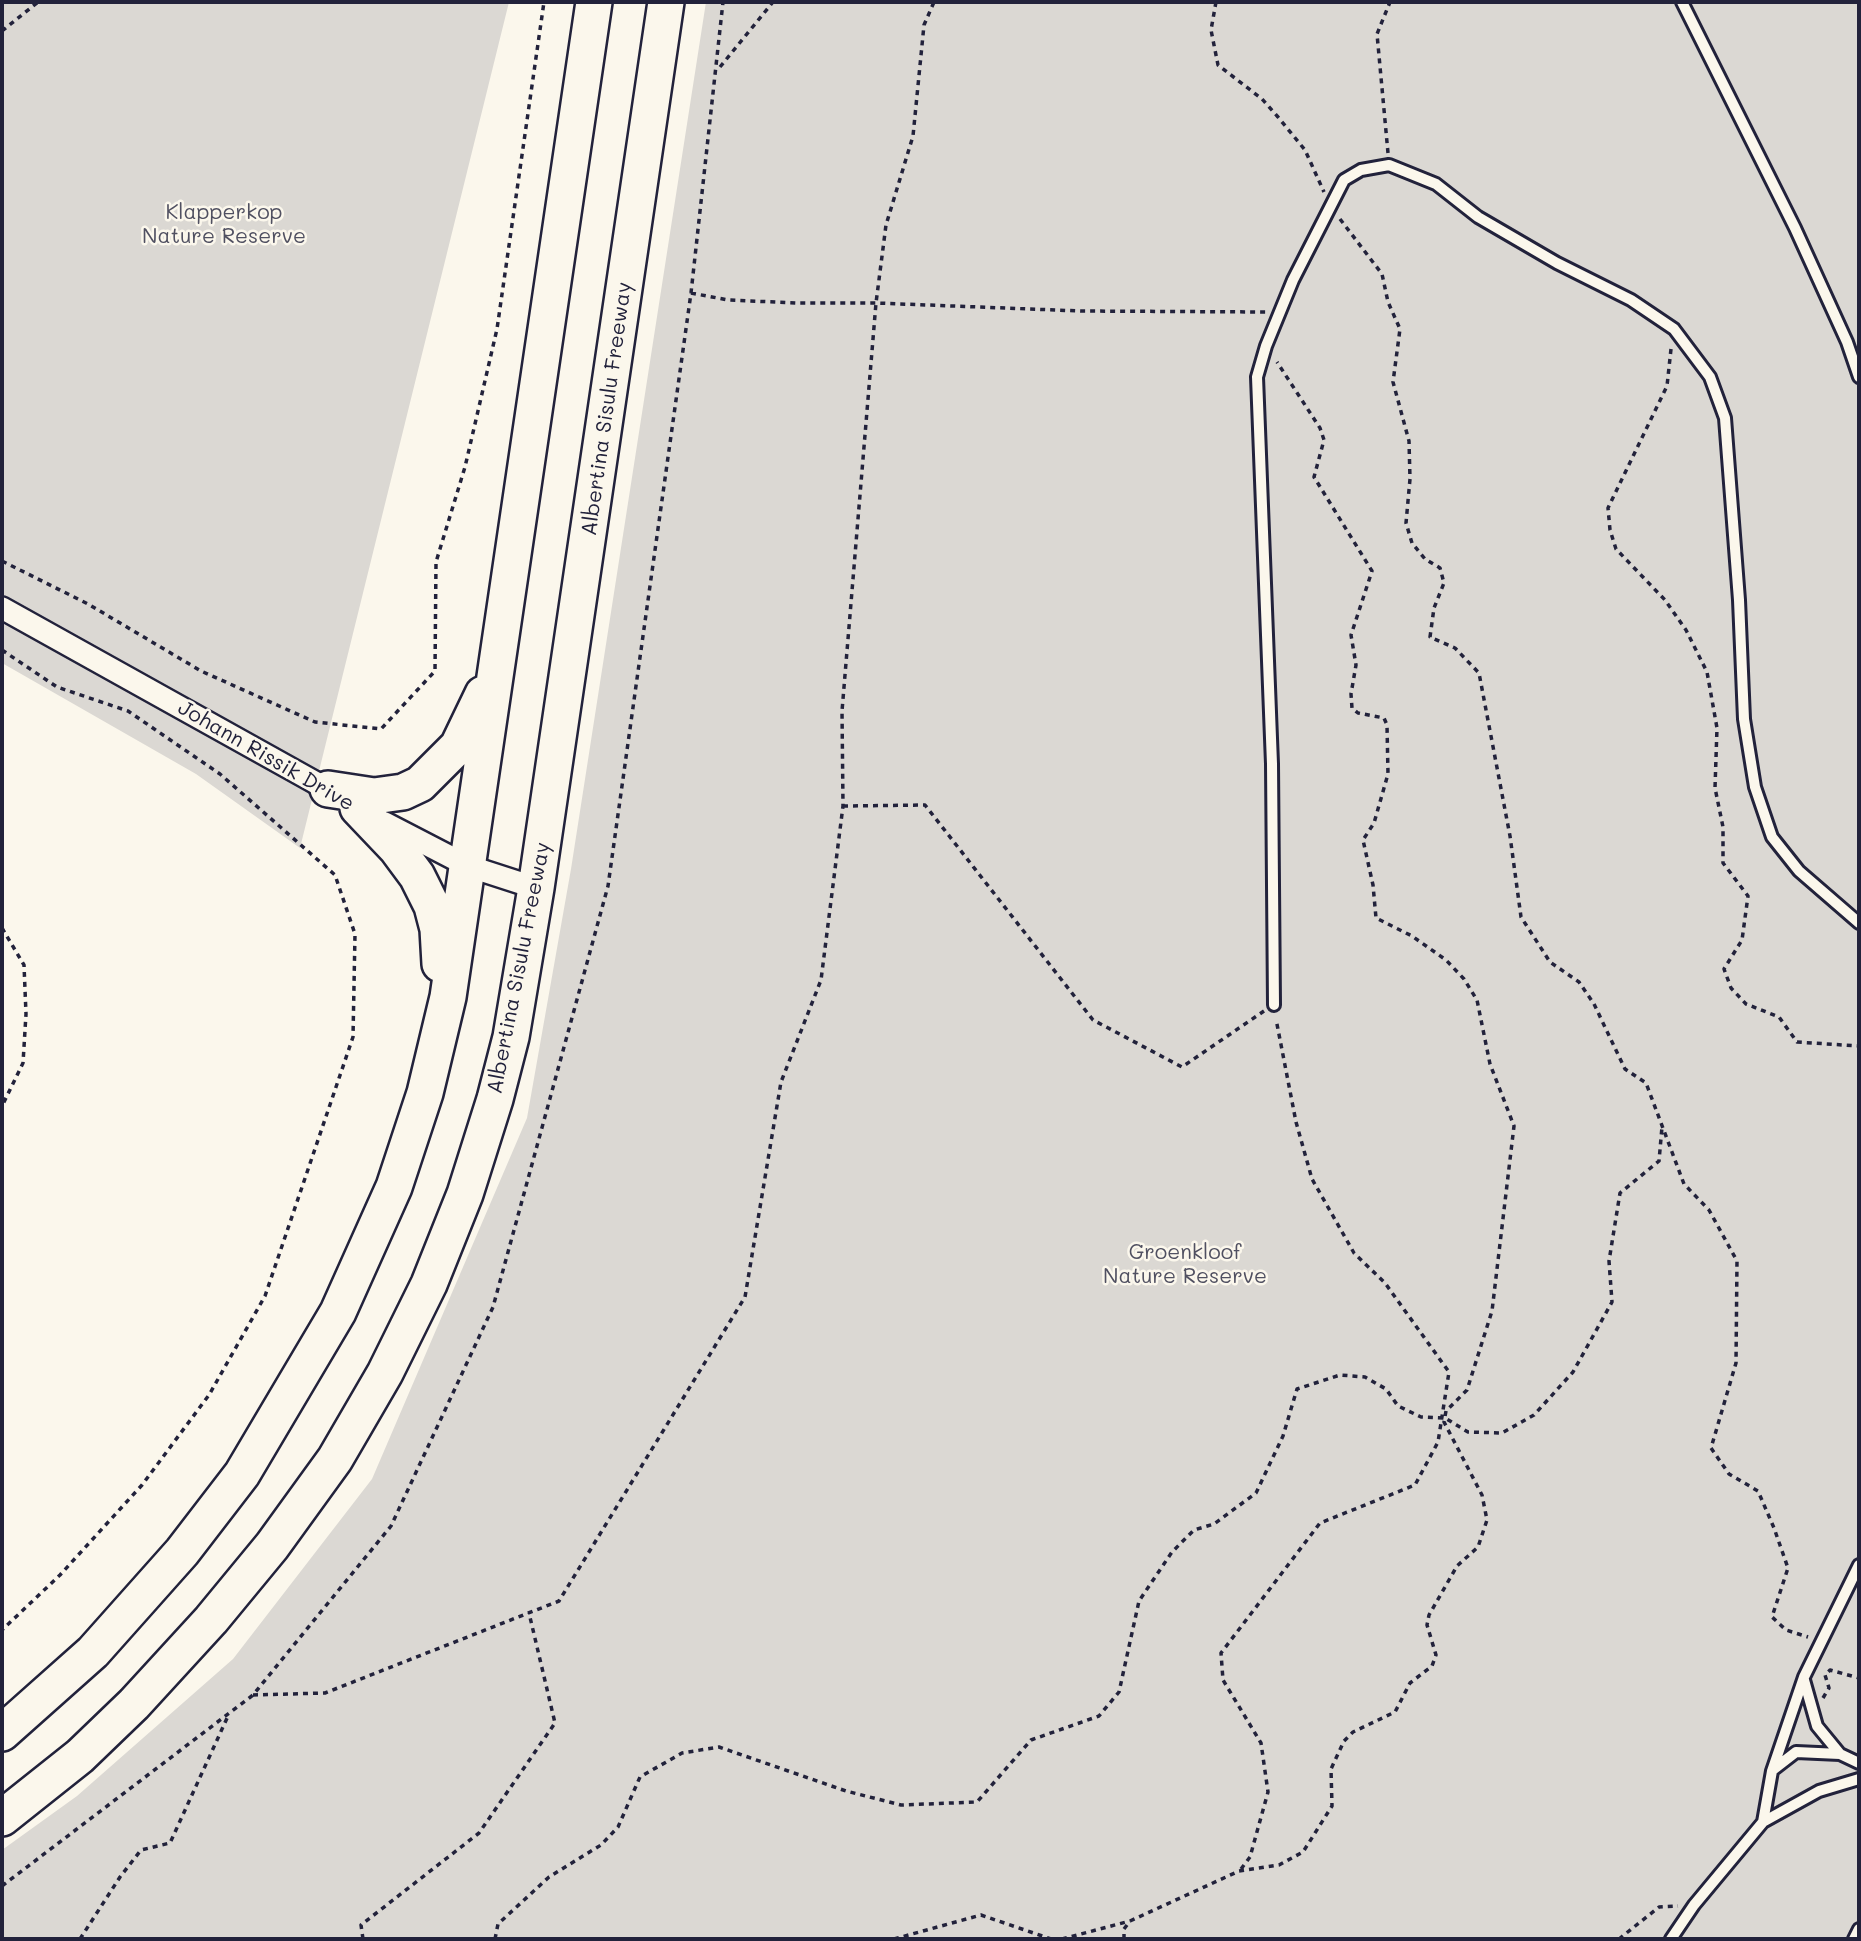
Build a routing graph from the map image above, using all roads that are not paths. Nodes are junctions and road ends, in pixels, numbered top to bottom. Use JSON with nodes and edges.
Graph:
{"nodes":[{"id":1,"x":594,"y":2,"type":"edge"},
{"id":2,"x":666,"y":2,"type":"edge"},
{"id":3,"x":1682,"y":2,"type":"edge"},
{"id":4,"x":1859,"y":377,"type":"edge"},
{"id":5,"x":2,"y":608,"type":"edge"},
{"id":6,"x":498,"y":667,"type":"junction"},
{"id":7,"x":328,"y":789,"type":"junction"},
{"id":8,"x":358,"y":808,"type":"junction"},
{"id":9,"x":468,"y":866,"type":"junction"},
{"id":10,"x":536,"y":888,"type":"junction"},
{"id":11,"x":1859,"y":923,"type":"edge"},
{"id":12,"x":1274,"y":1005,"type":"road end"},
{"id":13,"x":425,"y":1093,"type":"junction"},
{"id":14,"x":1859,"y":1565,"type":"edge"},
{"id":15,"x":1804,"y":1677,"type":"junction"},
{"id":16,"x":2,"y":1733,"type":"edge"},
{"id":17,"x":1840,"y":1754,"type":"junction"},
{"id":18,"x":1859,"y":1763,"type":"edge"},
{"id":19,"x":1772,"y":1771,"type":"junction"},
{"id":20,"x":1859,"y":1779,"type":"edge"},
{"id":21,"x":2,"y":1818,"type":"edge"},
{"id":22,"x":1763,"y":1822,"type":"junction"},
{"id":23,"x":1859,"y":1929,"type":"edge"},
{"id":24,"x":1671,"y":1939,"type":"edge"},
{"id":25,"x":1854,"y":1939,"type":"edge"}],
"edges":[{"from":1,"to":6,"type":"highway"},
{"from":2,"to":10,"type":"highway","name":"Albertina Sisulu Freeway"},
{"from":3,"to":4,"type":"lane"},
{"from":5,"to":7,"type":"street","name":"Johann Rissik Drive"},
{"from":6,"to":7,"type":"highway"},
{"from":6,"to":9,"type":"highway"},
{"from":7,"to":8,"type":"street","name":"Johann Rissik Drive"},
{"from":8,"to":9,"type":"street","name":"Johann Rissik Drive"},
{"from":8,"to":13,"type":"highway"},
{"from":9,"to":10,"type":"street","name":"Johann Rissik Drive"},
{"from":9,"to":13,"type":"highway"},
{"from":10,"to":21,"type":"highway","name":"Albertina Sisulu Freeway"},
{"from":11,"to":12,"type":"lane"},
{"from":13,"to":16,"type":"highway"},
{"from":14,"to":15,"type":"lane"},
{"from":15,"to":17,"type":"lane"},
{"from":15,"to":19,"type":"lane"},
{"from":17,"to":18,"type":"lane"},
{"from":17,"to":19,"type":"lane"},
{"from":19,"to":22,"type":"lane"},
{"from":20,"to":22,"type":"lane"},
{"from":22,"to":24,"type":"lane"},
{"from":23,"to":25,"type":"lane"}]}
